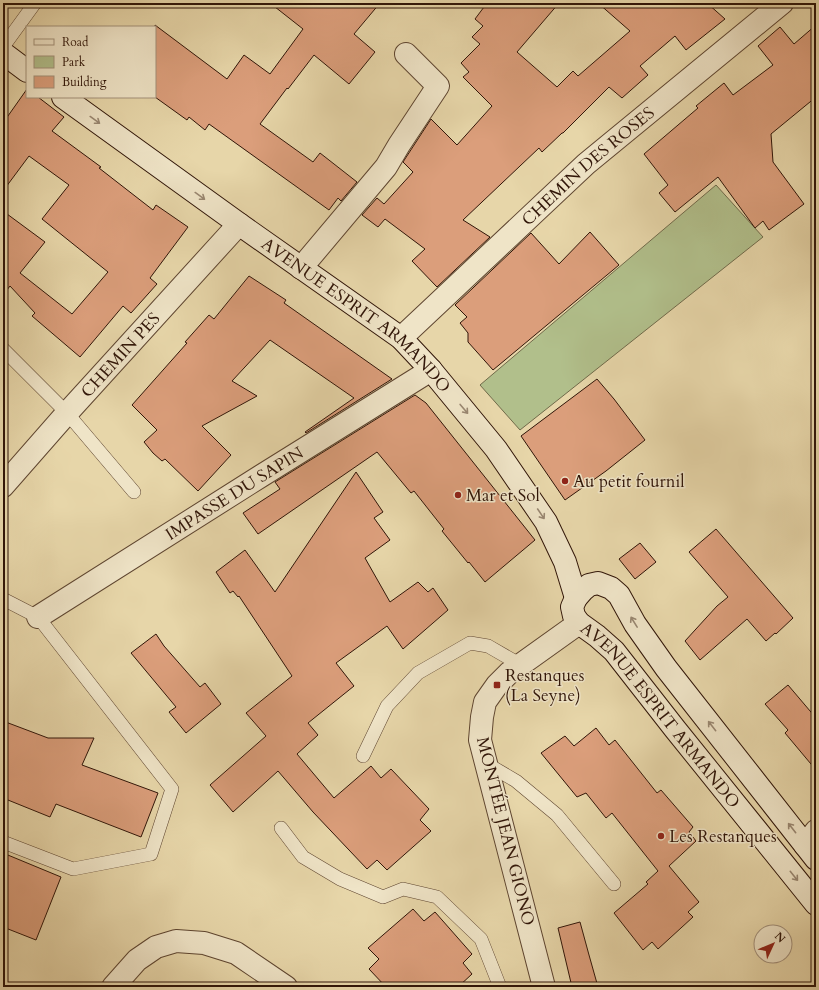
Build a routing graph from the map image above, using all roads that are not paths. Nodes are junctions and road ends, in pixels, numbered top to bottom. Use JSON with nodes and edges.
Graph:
{"nodes":[{"id":1,"x":35,"y":3,"type":"edge"},
{"id":2,"x":782,"y":3,"type":"edge"},
{"id":3,"x":3,"y":47,"type":"edge"},
{"id":4,"x":3,"y":53,"type":"edge"},
{"id":5,"x":406,"y":54,"type":"dead end"},
{"id":6,"x":26,"y":70,"type":"edge"},
{"id":7,"x":64,"y":98,"type":"edge"},
{"id":8,"x":239,"y":224,"type":"junction"},
{"id":9,"x":301,"y":268,"type":"junction"},
{"id":10,"x":401,"y":338,"type":"junction"},
{"id":11,"x":3,"y":349,"type":"edge"},
{"id":12,"x":431,"y":370,"type":"junction"},
{"id":13,"x":67,"y":413,"type":"junction"},
{"id":14,"x":3,"y":486,"type":"edge"},
{"id":15,"x":134,"y":492,"type":"dead end"},
{"id":16,"x":576,"y":598,"type":"junction"},
{"id":17,"x":3,"y":599,"type":"edge"},
{"id":18,"x":38,"y":617,"type":"junction"},
{"id":19,"x":579,"y":623,"type":"junction"},
{"id":20,"x":521,"y":665,"type":"junction"},
{"id":21,"x":363,"y":756,"type":"dead end"},
{"id":22,"x":487,"y":764,"type":"junction"},
{"id":23,"x":281,"y":828,"type":"dead end"},
{"id":24,"x":3,"y":842,"type":"edge"},
{"id":25,"x":812,"y":845,"type":"edge"},
{"id":26,"x":614,"y":884,"type":"dead end"},
{"id":27,"x":816,"y":904,"type":"edge"},
{"id":28,"x":113,"y":987,"type":"edge"},
{"id":29,"x":286,"y":987,"type":"edge"},
{"id":30,"x":500,"y":987,"type":"edge"},
{"id":31,"x":544,"y":987,"type":"edge"}],
"edges":[{"from":1,"to":3,"type":"lane"},
{"from":2,"to":10,"type":"street","name":"CHEMIN DES ROSES"},
{"from":4,"to":6,"type":"street"},
{"from":5,"to":9,"type":"street"},
{"from":7,"to":8,"type":"street","name":"AVENUE ESPRIT ARMANDO","one_way":true},
{"from":8,"to":9,"type":"street","name":"AVENUE ESPRIT ARMANDO"},
{"from":8,"to":13,"type":"street","name":"CHEMIN PES"},
{"from":9,"to":10,"type":"street","name":"AVENUE ESPRIT ARMANDO"},
{"from":10,"to":12,"type":"street","name":"AVENUE ESPRIT ARMANDO"},
{"from":11,"to":13,"type":"lane"},
{"from":12,"to":16,"type":"street","name":"AVENUE ESPRIT ARMANDO","one_way":true},
{"from":12,"to":18,"type":"street","name":"IMPASSE DU SAPIN"},
{"from":13,"to":14,"type":"street","name":"CHEMIN PES"},
{"from":13,"to":15,"type":"lane"},
{"from":16,"to":19,"type":"street","name":"AVENUE ESPRIT ARMANDO"},
{"from":25,"to":16,"type":"street","name":"AVENUE ESPRIT ARMANDO","one_way":true},
{"from":17,"to":18,"type":"lane"},
{"from":18,"to":24,"type":"lane"},
{"from":19,"to":20,"type":"street","name":"MONTÉE JEAN GIONO"},
{"from":19,"to":27,"type":"street","name":"AVENUE ESPRIT ARMANDO","one_way":true},
{"from":20,"to":21,"type":"lane"},
{"from":20,"to":22,"type":"street","name":"MONTÉE JEAN GIONO"},
{"from":22,"to":26,"type":"lane"},
{"from":22,"to":31,"type":"street","name":"MONTÉE JEAN GIONO"},
{"from":23,"to":30,"type":"lane"},
{"from":28,"to":29,"type":"street"}]}
